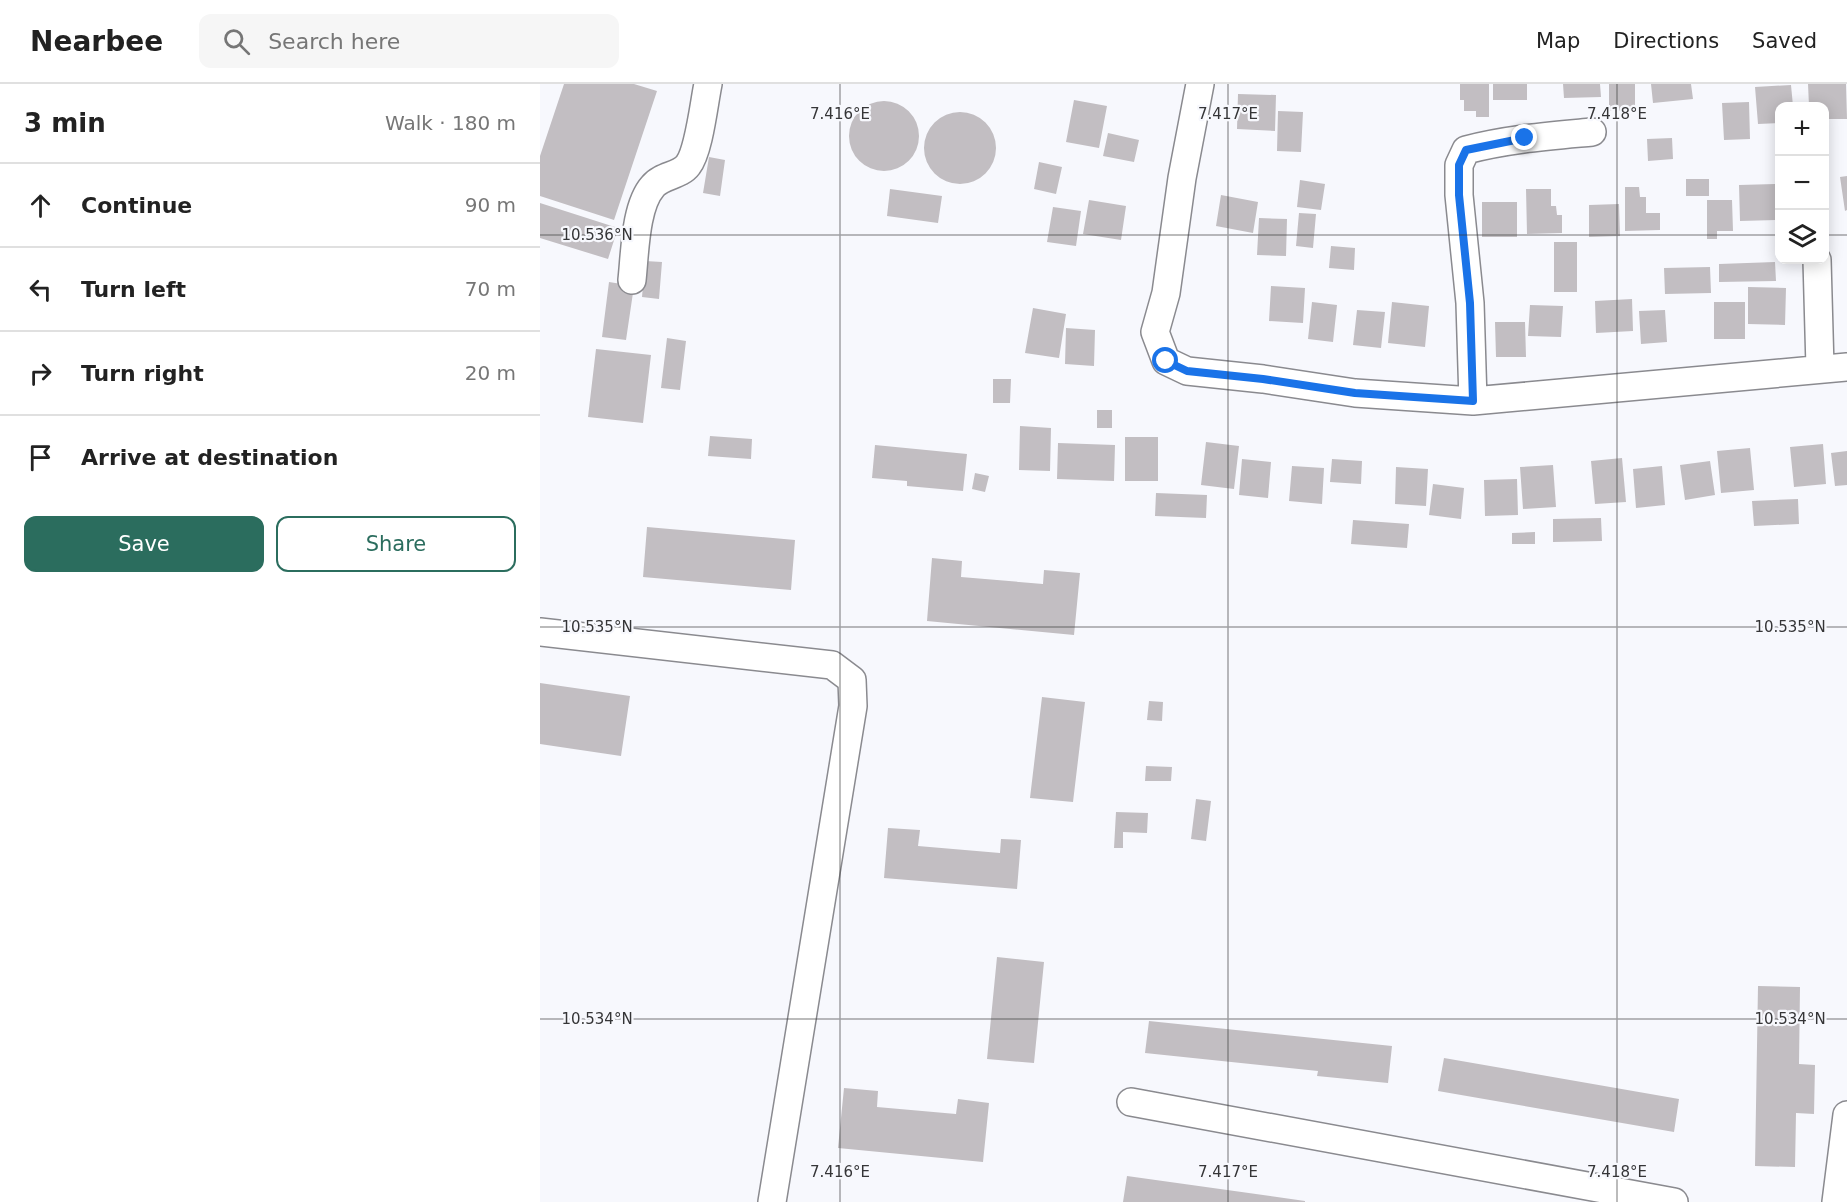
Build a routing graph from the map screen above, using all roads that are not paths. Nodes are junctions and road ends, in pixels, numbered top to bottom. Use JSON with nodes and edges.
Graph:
{"nodes":[{"id":1,"x":708,"y":84,"type":"edge"},
{"id":2,"x":1200,"y":84,"type":"edge"},
{"id":3,"x":1592,"y":132,"type":"dead end"},
{"id":4,"x":1816,"y":264,"type":"edge"},
{"id":5,"x":632,"y":280,"type":"dead end"},
{"id":6,"x":1847,"y":367,"type":"edge"},
{"id":7,"x":1820,"y":368,"type":"junction"},
{"id":8,"x":1473,"y":401,"type":"junction"},
{"id":9,"x":540,"y":632,"type":"edge"},
{"id":10,"x":1131,"y":1102,"type":"dead end"},
{"id":11,"x":1847,"y":1115,"type":"edge"},
{"id":12,"x":772,"y":1202,"type":"edge"},
{"id":13,"x":1674,"y":1202,"type":"edge"},
{"id":14,"x":1836,"y":1202,"type":"edge"}],
"edges":[{"from":1,"to":5,"type":"street"},
{"from":2,"to":8,"type":"street"},
{"from":3,"to":8,"type":"street"},
{"from":4,"to":7,"type":"street"},
{"from":6,"to":7,"type":"street"},
{"from":7,"to":8,"type":"street"},
{"from":9,"to":12,"type":"street"},
{"from":10,"to":13,"type":"street"},
{"from":11,"to":14,"type":"street"}]}
